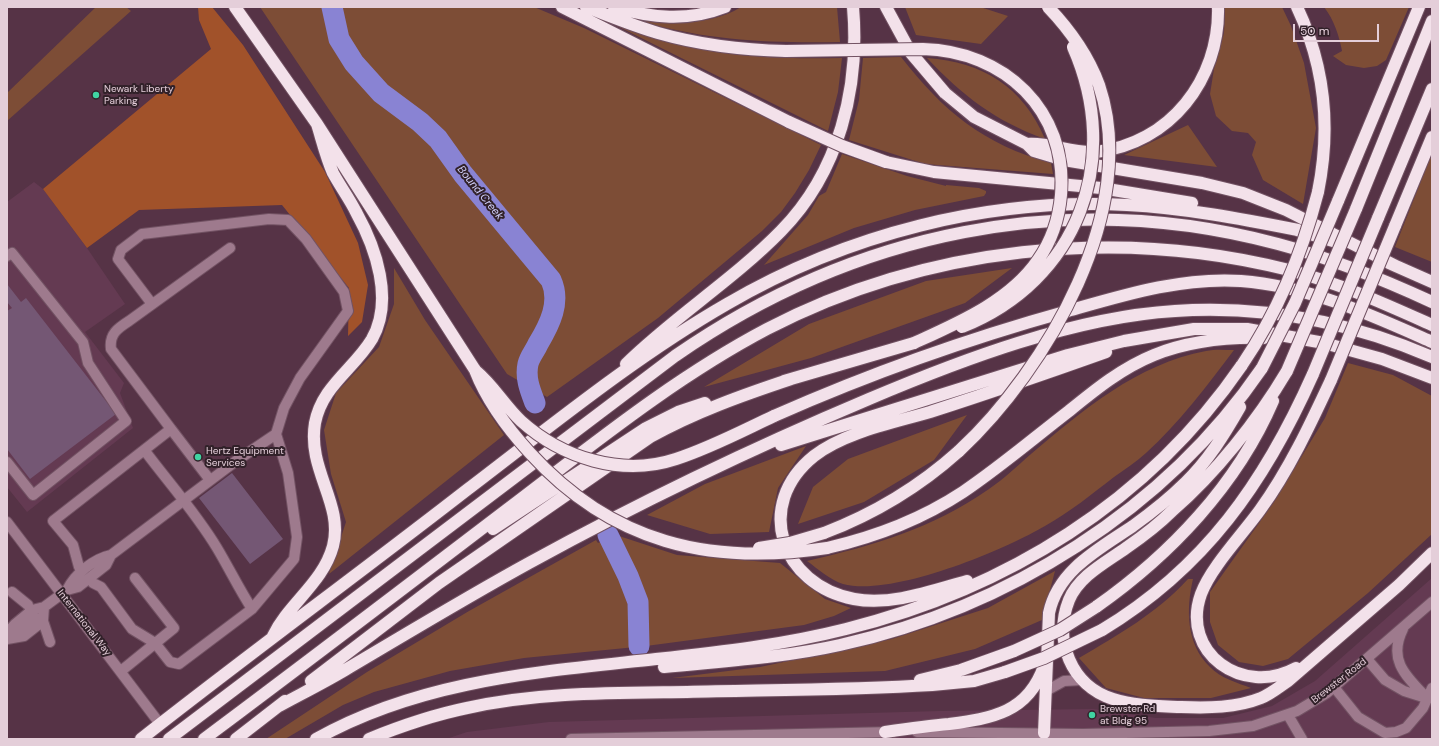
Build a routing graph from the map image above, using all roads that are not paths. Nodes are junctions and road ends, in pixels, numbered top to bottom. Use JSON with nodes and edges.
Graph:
{"nodes":[{"id":1,"x":235,"y":7,"type":"edge"},
{"id":2,"x":562,"y":7,"type":"edge"},
{"id":3,"x":586,"y":7,"type":"edge"},
{"id":4,"x":614,"y":7,"type":"edge"},
{"id":5,"x":725,"y":7,"type":"edge"},
{"id":6,"x":853,"y":7,"type":"edge"},
{"id":7,"x":886,"y":7,"type":"edge"},
{"id":8,"x":1048,"y":7,"type":"edge"},
{"id":9,"x":1218,"y":7,"type":"edge"},
{"id":10,"x":1297,"y":7,"type":"edge"},
{"id":11,"x":1419,"y":7,"type":"edge"},
{"id":12,"x":1432,"y":21,"type":"edge"},
{"id":13,"x":1432,"y":89,"type":"edge"},
{"id":14,"x":317,"y":124,"type":"junction"},
{"id":15,"x":1432,"y":137,"type":"edge"},
{"id":16,"x":1027,"y":144,"type":"junction"},
{"id":17,"x":1298,"y":230,"type":"junction"},
{"id":18,"x":230,"y":248,"type":"dead end"},
{"id":19,"x":7,"y":256,"type":"edge"},
{"id":20,"x":1396,"y":266,"type":"junction"},
{"id":21,"x":1432,"y":282,"type":"edge"},
{"id":22,"x":1432,"y":302,"type":"edge"},
{"id":23,"x":152,"y":304,"type":"junction"},
{"id":24,"x":1432,"y":325,"type":"edge"},
{"id":25,"x":1156,"y":335,"type":"junction"},
{"id":26,"x":1313,"y":341,"type":"junction"},
{"id":27,"x":1432,"y":342,"type":"edge"},
{"id":28,"x":914,"y":343,"type":"junction"},
{"id":29,"x":1432,"y":357,"type":"edge"},
{"id":30,"x":1401,"y":366,"type":"junction"},
{"id":31,"x":1262,"y":368,"type":"junction"},
{"id":32,"x":475,"y":370,"type":"junction"},
{"id":33,"x":1287,"y":371,"type":"junction"},
{"id":34,"x":1432,"y":378,"type":"edge"},
{"id":35,"x":791,"y":379,"type":"junction"},
{"id":36,"x":1432,"y":382,"type":"edge"},
{"id":37,"x":605,"y":385,"type":"junction"},
{"id":38,"x":172,"y":429,"type":"junction"},
{"id":39,"x":276,"y":434,"type":"junction"},
{"id":40,"x":145,"y":451,"type":"junction"},
{"id":41,"x":734,"y":459,"type":"junction"},
{"id":42,"x":7,"y":462,"type":"edge"},
{"id":43,"x":210,"y":480,"type":"junction"},
{"id":44,"x":184,"y":500,"type":"junction"},
{"id":45,"x":7,"y":522,"type":"edge"},
{"id":46,"x":700,"y":549,"type":"junction"},
{"id":47,"x":1432,"y":553,"type":"edge"},
{"id":48,"x":111,"y":555,"type":"junction"},
{"id":49,"x":1432,"y":562,"type":"edge"},
{"id":50,"x":79,"y":567,"type":"junction"},
{"id":51,"x":1003,"y":572,"type":"junction"},
{"id":52,"x":135,"y":578,"type":"dead end"},
{"id":53,"x":93,"y":583,"type":"junction"},
{"id":54,"x":1399,"y":585,"type":"junction"},
{"id":55,"x":12,"y":592,"type":"dead end"},
{"id":56,"x":64,"y":592,"type":"junction"},
{"id":57,"x":390,"y":598,"type":"junction"},
{"id":58,"x":1432,"y":602,"type":"edge"},
{"id":59,"x":28,"y":605,"type":"junction"},
{"id":60,"x":44,"y":607,"type":"junction"},
{"id":61,"x":252,"y":609,"type":"junction"},
{"id":62,"x":1432,"y":611,"type":"edge"},
{"id":63,"x":43,"y":621,"type":"junction"},
{"id":64,"x":7,"y":627,"type":"edge"},
{"id":65,"x":1404,"y":628,"type":"junction"},
{"id":66,"x":7,"y":633,"type":"edge"},
{"id":67,"x":7,"y":638,"type":"edge"},
{"id":68,"x":272,"y":639,"type":"junction"},
{"id":69,"x":50,"y":642,"type":"dead end"},
{"id":70,"x":155,"y":643,"type":"junction"},
{"id":71,"x":1048,"y":652,"type":"junction"},
{"id":72,"x":1318,"y":655,"type":"junction"},
{"id":73,"x":1367,"y":659,"type":"junction"},
{"id":74,"x":561,"y":670,"type":"junction"},
{"id":75,"x":121,"y":671,"type":"junction"},
{"id":76,"x":1082,"y":680,"type":"junction"},
{"id":77,"x":1334,"y":687,"type":"junction"},
{"id":78,"x":858,"y":688,"type":"junction"},
{"id":79,"x":1432,"y":688,"type":"edge"},
{"id":80,"x":1046,"y":691,"type":"junction"},
{"id":81,"x":1428,"y":699,"type":"junction"},
{"id":82,"x":279,"y":706,"type":"junction"},
{"id":83,"x":1288,"y":715,"type":"junction"},
{"id":84,"x":160,"y":724,"type":"junction"},
{"id":85,"x":885,"y":732,"type":"junction"},
{"id":86,"x":860,"y":735,"type":"edge"},
{"id":87,"x":1046,"y":736,"type":"edge"},
{"id":88,"x":141,"y":739,"type":"edge"},
{"id":89,"x":169,"y":739,"type":"edge"},
{"id":90,"x":204,"y":739,"type":"edge"},
{"id":91,"x":236,"y":739,"type":"edge"},
{"id":92,"x":316,"y":739,"type":"edge"},
{"id":93,"x":369,"y":739,"type":"edge"},
{"id":94,"x":571,"y":739,"type":"edge"},
{"id":95,"x":1302,"y":739,"type":"edge"}],
"edges":[{"from":1,"to":14,"type":"highway"},
{"from":2,"to":17,"type":"highway","bridge":true},
{"from":3,"to":28,"type":"highway","bridge":true},
{"from":4,"to":5,"type":"highway"},
{"from":6,"to":37,"type":"highway"},
{"from":7,"to":16,"type":"highway"},
{"from":8,"to":28,"type":"highway","bridge":true},
{"from":8,"to":46,"type":"highway","bridge":true},
{"from":9,"to":16,"type":"highway"},
{"from":10,"to":51,"type":"highway","bridge":true},
{"from":11,"to":31,"type":"highway","bridge":true},
{"from":12,"to":33,"type":"highway","bridge":true},
{"from":13,"to":78,"type":"highway","bridge":true},
{"from":14,"to":32,"type":"highway"},
{"from":14,"to":68,"type":"highway"},
{"from":15,"to":72,"type":"highway","bridge":true},
{"from":16,"to":20,"type":"highway"},
{"from":17,"to":20,"type":"highway"},
{"from":17,"to":37,"type":"highway"},
{"from":18,"to":23,"type":"street"},
{"from":19,"to":42,"type":"street"},
{"from":20,"to":21,"type":"highway"},
{"from":22,"to":89,"type":"highway"},
{"from":23,"to":38,"type":"street"},
{"from":23,"to":39,"type":"street"},
{"from":24,"to":57,"type":"highway"},
{"from":25,"to":26,"type":"highway"},
{"from":25,"to":41,"type":"highway"},
{"from":25,"to":51,"type":"highway"},
{"from":26,"to":30,"type":"highway"},
{"from":26,"to":46,"type":"highway","bridge":true},
{"from":27,"to":32,"type":"highway","bridge":true},
{"from":28,"to":35,"type":"highway"},
{"from":29,"to":41,"type":"highway"},
{"from":30,"to":34,"type":"highway"},
{"from":30,"to":36,"type":"highway"},
{"from":31,"to":71,"type":"highway"},
{"from":31,"to":74,"type":"highway"},
{"from":32,"to":46,"type":"highway","bridge":true},
{"from":33,"to":76,"type":"highway"},
{"from":33,"to":78,"type":"highway","bridge":true},
{"from":35,"to":57,"type":"highway"},
{"from":35,"to":82,"type":"highway"},
{"from":37,"to":68,"type":"highway"},
{"from":38,"to":40,"type":"street"},
{"from":38,"to":43,"type":"street"},
{"from":39,"to":43,"type":"street"},
{"from":39,"to":61,"type":"street"},
{"from":40,"to":44,"type":"street"},
{"from":40,"to":50,"type":"street"},
{"from":41,"to":82,"type":"highway"},
{"from":43,"to":44,"type":"street"},
{"from":44,"to":48,"type":"street"},
{"from":44,"to":61,"type":"street"},
{"from":45,"to":56,"type":"street","name":"International Way"},
{"from":47,"to":54,"type":"highway"},
{"from":48,"to":50,"type":"street"},
{"from":48,"to":53,"type":"street"},
{"from":48,"to":56,"type":"street"},
{"from":49,"to":54,"type":"highway"},
{"from":50,"to":56,"type":"street"},
{"from":51,"to":74,"type":"highway"},
{"from":52,"to":70,"type":"street"},
{"from":53,"to":56,"type":"street"},
{"from":53,"to":70,"type":"street"},
{"from":54,"to":72,"type":"highway"},
{"from":55,"to":59,"type":"street"},
{"from":56,"to":60,"type":"street"},
{"from":56,"to":75,"type":"street","name":"International Way"},
{"from":57,"to":90,"type":"highway"},
{"from":58,"to":65,"type":"street","name":"Brewster Road"},
{"from":59,"to":60,"type":"street"},
{"from":59,"to":64,"type":"street"},
{"from":60,"to":63,"type":"street"},
{"from":60,"to":66,"type":"street"},
{"from":60,"to":67,"type":"street"},
{"from":61,"to":70,"type":"street"},
{"from":62,"to":65,"type":"street","name":"Brewster Road"},
{"from":63,"to":67,"type":"street"},
{"from":63,"to":69,"type":"street"},
{"from":65,"to":73,"type":"street","name":"Brewster Road"},
{"from":65,"to":81,"type":"street"},
{"from":68,"to":84,"type":"highway"},
{"from":70,"to":75,"type":"street"},
{"from":71,"to":80,"type":"highway"},
{"from":71,"to":85,"type":"highway"},
{"from":72,"to":76,"type":"highway"},
{"from":73,"to":77,"type":"street","name":"Brewster Road"},
{"from":73,"to":81,"type":"street"},
{"from":74,"to":92,"type":"highway"},
{"from":75,"to":84,"type":"street","name":"International Way"},
{"from":76,"to":80,"type":"street"},
{"from":77,"to":81,"type":"street"},
{"from":77,"to":83,"type":"street","name":"Brewster Road"},
{"from":78,"to":93,"type":"highway"},
{"from":79,"to":81,"type":"street"},
{"from":80,"to":87,"type":"highway"},
{"from":82,"to":91,"type":"highway"},
{"from":83,"to":87,"type":"street","name":"Brewster Road"},
{"from":83,"to":95,"type":"street"},
{"from":84,"to":88,"type":"highway"},
{"from":85,"to":86,"type":"street","name":"Brewster Road"},
{"from":85,"to":87,"type":"street","name":"Brewster Road"},
{"from":86,"to":94,"type":"street","name":"Brewster Road"}]}
